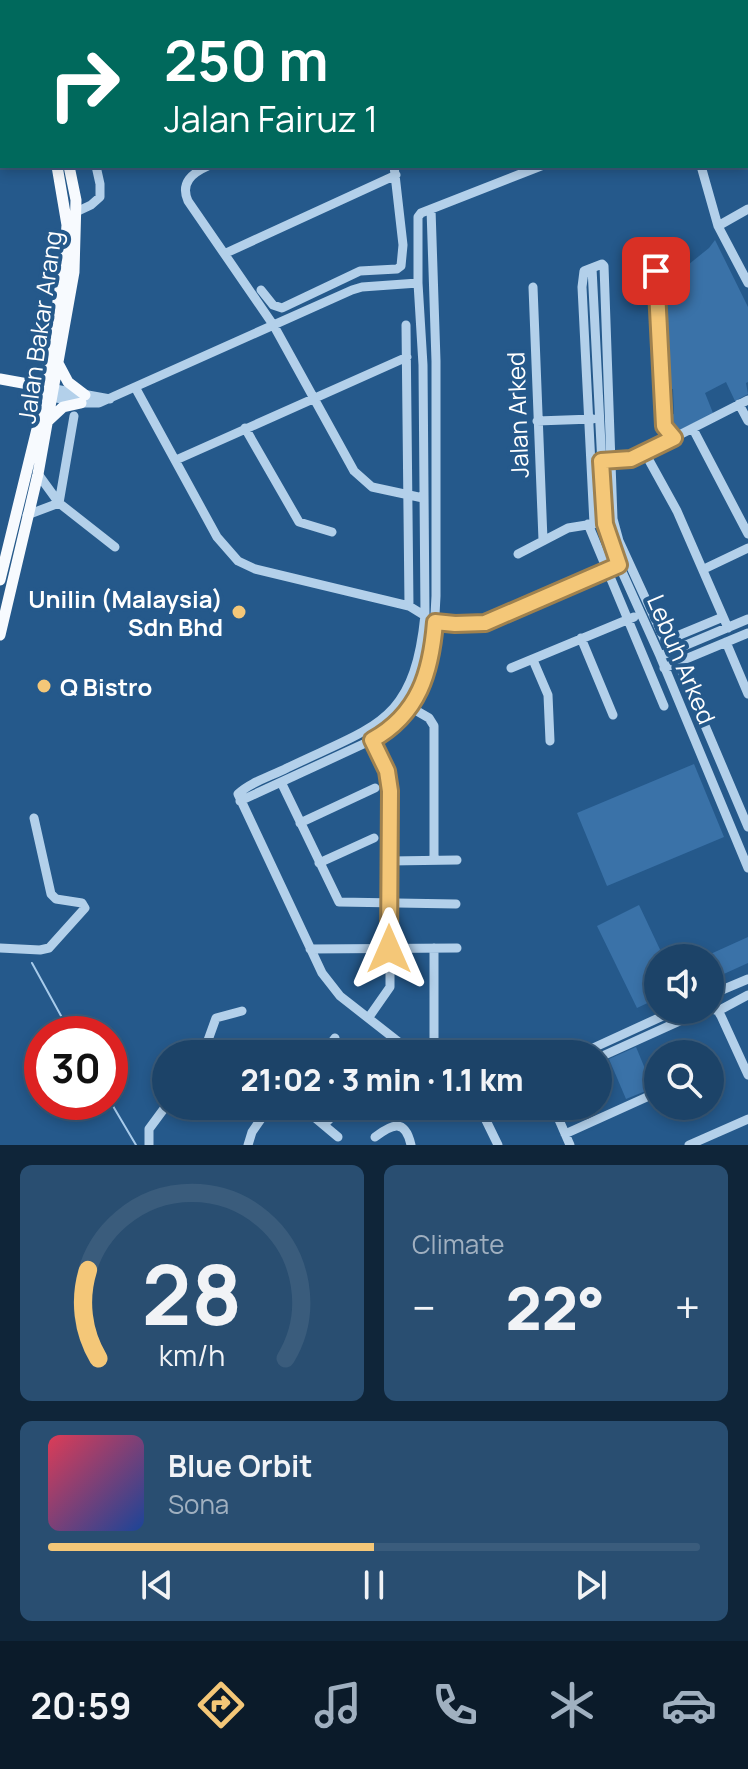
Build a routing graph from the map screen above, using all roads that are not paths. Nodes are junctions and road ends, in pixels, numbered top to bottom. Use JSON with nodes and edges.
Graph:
{"nodes":[{"id":1,"x":57,"y":168,"type":"edge"},
{"id":2,"x":69,"y":168,"type":"edge"},
{"id":3,"x":96,"y":168,"type":"edge"},
{"id":4,"x":205,"y":168,"type":"edge"},
{"id":5,"x":536,"y":168,"type":"edge"},
{"id":6,"x":702,"y":168,"type":"edge"},
{"id":7,"x":395,"y":171,"type":"edge"},
{"id":8,"x":431,"y":209,"type":"junction"},
{"id":9,"x":748,"y":209,"type":"edge"},
{"id":10,"x":76,"y":212,"type":"junction"},
{"id":11,"x":718,"y":226,"type":"junction"},
{"id":12,"x":655,"y":247,"type":"dead end"},
{"id":13,"x":226,"y":253,"type":"junction"},
{"id":14,"x":592,"y":268,"type":"junction"},
{"id":15,"x":745,"y":270,"type":"edge"},
{"id":16,"x":347,"y":276,"type":"junction"},
{"id":17,"x":418,"y":283,"type":"junction"},
{"id":18,"x":748,"y":283,"type":"edge"},
{"id":19,"x":533,"y":287,"type":"dead end"},
{"id":20,"x":261,"y":290,"type":"dead end"},
{"id":21,"x":352,"y":290,"type":"junction"},
{"id":22,"x":406,"y":325,"type":"dead end"},
{"id":23,"x":274,"y":326,"type":"junction"},
{"id":24,"x":407,"y":357,"type":"junction"},
{"id":25,"x":436,"y":361,"type":"junction"},
{"id":26,"x":59,"y":364,"type":"junction"},
{"id":27,"x":423,"y":365,"type":"junction"},
{"id":28,"x":46,"y":372,"type":"junction"},
{"id":29,"x":0,"y":379,"type":"edge"},
{"id":30,"x":0,"y":386,"type":"edge"},
{"id":31,"x":135,"y":387,"type":"junction"},
{"id":32,"x":26,"y":388,"type":"junction"},
{"id":33,"x":49,"y":392,"type":"junction"},
{"id":34,"x":314,"y":397,"type":"junction"},
{"id":35,"x":83,"y":399,"type":"junction"},
{"id":36,"x":744,"y":402,"type":"edge"},
{"id":37,"x":44,"y":416,"type":"junction"},
{"id":38,"x":74,"y":416,"type":"dead end"},
{"id":39,"x":588,"y":419,"type":"junction"},
{"id":40,"x":600,"y":419,"type":"junction"},
{"id":41,"x":537,"y":421,"type":"junction"},
{"id":42,"x":748,"y":421,"type":"edge"},
{"id":43,"x":245,"y":428,"type":"junction"},
{"id":44,"x":693,"y":429,"type":"junction"},
{"id":45,"x":674,"y":438,"type":"junction"},
{"id":46,"x":645,"y":453,"type":"junction"},
{"id":47,"x":176,"y":460,"type":"junction"},
{"id":48,"x":606,"y":461,"type":"junction"},
{"id":49,"x":38,"y":474,"type":"junction"},
{"id":50,"x":408,"y":496,"type":"junction"},
{"id":51,"x":423,"y":498,"type":"junction"},
{"id":52,"x":59,"y":503,"type":"junction"},
{"id":53,"x":27,"y":515,"type":"junction"},
{"id":54,"x":596,"y":524,"type":"junction"},
{"id":55,"x":332,"y":532,"type":"dead end"},
{"id":56,"x":748,"y":534,"type":"edge"},
{"id":57,"x":543,"y":540,"type":"junction"},
{"id":58,"x":115,"y":547,"type":"dead end"},
{"id":59,"x":748,"y":548,"type":"edge"},
{"id":60,"x":518,"y":554,"type":"dead end"},
{"id":61,"x":619,"y":565,"type":"junction"},
{"id":62,"x":704,"y":569,"type":"junction"},
{"id":63,"x":608,"y":570,"type":"junction"},
{"id":64,"x":0,"y":580,"type":"edge"},
{"id":65,"x":409,"y":606,"type":"junction"},
{"id":66,"x":641,"y":614,"type":"junction"},
{"id":67,"x":425,"y":615,"type":"junction"},
{"id":68,"x":723,"y":617,"type":"junction"},
{"id":69,"x":629,"y":619,"type":"junction"},
{"id":70,"x":748,"y":619,"type":"edge"},
{"id":71,"x":435,"y":622,"type":"junction"},
{"id":72,"x":728,"y":628,"type":"junction"},
{"id":73,"x":748,"y":633,"type":"edge"},
{"id":74,"x":0,"y":635,"type":"edge"},
{"id":75,"x":581,"y":638,"type":"junction"},
{"id":76,"x":665,"y":641,"type":"junction"},
{"id":77,"x":726,"y":642,"type":"junction"},
{"id":78,"x":665,"y":654,"type":"junction"},
{"id":79,"x":533,"y":660,"type":"junction"},
{"id":80,"x":678,"y":662,"type":"junction"},
{"id":81,"x":511,"y":668,"type":"dead end"},
{"id":82,"x":664,"y":668,"type":"junction"},
{"id":83,"x":748,"y":694,"type":"edge"},
{"id":84,"x":664,"y":706,"type":"dead end"},
{"id":85,"x":410,"y":707,"type":"junction"},
{"id":86,"x":613,"y":715,"type":"dead end"},
{"id":87,"x":367,"y":729,"type":"junction"},
{"id":88,"x":372,"y":740,"type":"junction"},
{"id":89,"x":550,"y":741,"type":"dead end"},
{"id":90,"x":281,"y":782,"type":"junction"},
{"id":91,"x":375,"y":788,"type":"dead end"},
{"id":92,"x":240,"y":801,"type":"junction"},
{"id":93,"x":34,"y":818,"type":"dead end"},
{"id":94,"x":300,"y":823,"type":"junction"},
{"id":95,"x":748,"y":827,"type":"edge"},
{"id":96,"x":374,"y":838,"type":"dead end"},
{"id":97,"x":434,"y":860,"type":"junction"},
{"id":98,"x":457,"y":860,"type":"dead end"},
{"id":99,"x":390,"y":861,"type":"junction"},
{"id":100,"x":319,"y":863,"type":"junction"},
{"id":101,"x":748,"y":868,"type":"edge"},
{"id":102,"x":389,"y":904,"type":"junction"},
{"id":103,"x":456,"y":904,"type":"dead end"},
{"id":104,"x":0,"y":948,"type":"edge"},
{"id":105,"x":434,"y":948,"type":"junction"},
{"id":106,"x":457,"y":948,"type":"dead end"},
{"id":107,"x":310,"y":949,"type":"junction"},
{"id":108,"x":389,"y":949,"type":"junction"},
{"id":109,"x":748,"y":979,"type":"edge"},
{"id":110,"x":724,"y":989,"type":"edge"},
{"id":111,"x":748,"y":995,"type":"edge"},
{"id":112,"x":724,"y":1005,"type":"edge"},
{"id":113,"x":242,"y":1011,"type":"dead end"},
{"id":114,"x":369,"y":1017,"type":"junction"},
{"id":115,"x":645,"y":1024,"type":"edge"},
{"id":116,"x":678,"y":1024,"type":"edge"},
{"id":117,"x":722,"y":1024,"type":"edge"},
{"id":118,"x":208,"y":1040,"type":"edge"},
{"id":119,"x":397,"y":1040,"type":"edge"},
{"id":120,"x":434,"y":1040,"type":"edge"},
{"id":121,"x":611,"y":1040,"type":"edge"},
{"id":122,"x":612,"y":1052,"type":"edge"},
{"id":123,"x":744,"y":1054,"type":"edge"},
{"id":124,"x":748,"y":1075,"type":"edge"},
{"id":125,"x":644,"y":1098,"type":"edge"},
{"id":126,"x":748,"y":1119,"type":"edge"},
{"id":127,"x":156,"y":1120,"type":"edge"},
{"id":128,"x":260,"y":1120,"type":"edge"},
{"id":129,"x":318,"y":1120,"type":"edge"},
{"id":130,"x":329,"y":1120,"type":"edge"},
{"id":131,"x":486,"y":1120,"type":"edge"},
{"id":132,"x":559,"y":1120,"type":"edge"},
{"id":133,"x":324,"y":1125,"type":"junction"},
{"id":134,"x":565,"y":1134,"type":"junction"},
{"id":135,"x":338,"y":1137,"type":"dead end"},
{"id":136,"x":375,"y":1137,"type":"dead end"},
{"id":137,"x":149,"y":1145,"type":"edge"},
{"id":138,"x":248,"y":1145,"type":"edge"},
{"id":139,"x":411,"y":1145,"type":"edge"},
{"id":140,"x":498,"y":1145,"type":"edge"},
{"id":141,"x":570,"y":1145,"type":"edge"},
{"id":142,"x":689,"y":1145,"type":"edge"}],
"edges":[{"from":1,"to":28,"type":"main road","name":"Jalan Bakar Arang"},
{"from":2,"to":10,"type":"main road","name":"Jalan Bakar Arang"},
{"from":3,"to":10,"type":"street"},
{"from":4,"to":13,"type":"street"},
{"from":5,"to":8,"type":"street"},
{"from":6,"to":11,"type":"street"},
{"from":7,"to":13,"type":"street"},
{"from":7,"to":16,"type":"street"},
{"from":8,"to":17,"type":"street"},
{"from":8,"to":25,"type":"street"},
{"from":9,"to":11,"type":"street"},
{"from":10,"to":26,"type":"main road","name":"Jalan Bakar Arang"},
{"from":11,"to":15,"type":"street"},
{"from":12,"to":45,"type":"street"},
{"from":13,"to":23,"type":"street"},
{"from":14,"to":39,"type":"street"},
{"from":14,"to":40,"type":"street","name":"Lebuh Arked"},
{"from":14,"to":48,"type":"street"},
{"from":15,"to":18,"type":"street"},
{"from":16,"to":20,"type":"street"},
{"from":16,"to":21,"type":"street"},
{"from":17,"to":21,"type":"street"},
{"from":17,"to":27,"type":"street"},
{"from":19,"to":41,"type":"street","name":"Jalan Arked"},
{"from":21,"to":23,"type":"street"},
{"from":22,"to":24,"type":"street"},
{"from":23,"to":31,"type":"street"},
{"from":23,"to":34,"type":"street"},
{"from":24,"to":34,"type":"street"},
{"from":24,"to":50,"type":"street"},
{"from":25,"to":27,"type":"street"},
{"from":25,"to":71,"type":"street"},
{"from":26,"to":33,"type":"main road","name":"Jalan Bakar Arang"},
{"from":26,"to":35,"type":"main road"},
{"from":27,"to":51,"type":"street"},
{"from":28,"to":32,"type":"main road"},
{"from":28,"to":33,"type":"main road","name":"Jalan Bakar Arang"},
{"from":29,"to":32,"type":"main road"},
{"from":30,"to":32,"type":"main road"},
{"from":31,"to":35,"type":"street"},
{"from":31,"to":47,"type":"street"},
{"from":32,"to":33,"type":"main road"},
{"from":32,"to":37,"type":"main road"},
{"from":33,"to":35,"type":"street"},
{"from":33,"to":37,"type":"main road","name":"Jalan Bakar Arang"},
{"from":34,"to":43,"type":"street"},
{"from":34,"to":50,"type":"street"},
{"from":35,"to":37,"type":"main road"},
{"from":36,"to":42,"type":"street"},
{"from":36,"to":44,"type":"street"},
{"from":37,"to":49,"type":"main road","name":"Jalan Bakar Arang"},
{"from":37,"to":64,"type":"main road","name":"Jalan Bakar Arang"},
{"from":38,"to":52,"type":"street"},
{"from":39,"to":40,"type":"street"},
{"from":39,"to":41,"type":"street"},
{"from":39,"to":54,"type":"street"},
{"from":40,"to":48,"type":"street","name":"Lebuh Arked"},
{"from":41,"to":57,"type":"street","name":"Jalan Arked"},
{"from":43,"to":47,"type":"street"},
{"from":43,"to":55,"type":"street"},
{"from":44,"to":45,"type":"street"},
{"from":44,"to":56,"type":"street"},
{"from":45,"to":46,"type":"street"},
{"from":46,"to":48,"type":"street"},
{"from":46,"to":62,"type":"street"},
{"from":47,"to":65,"type":"street"},
{"from":48,"to":54,"type":"street","name":"Lebuh Arked"},
{"from":48,"to":76,"type":"street"},
{"from":49,"to":52,"type":"street"},
{"from":49,"to":53,"type":"main road","name":"Jalan Bakar Arang"},
{"from":50,"to":51,"type":"street"},
{"from":50,"to":65,"type":"street"},
{"from":51,"to":67,"type":"street"},
{"from":52,"to":53,"type":"street"},
{"from":52,"to":58,"type":"street"},
{"from":53,"to":74,"type":"main road","name":"Jalan Bakar Arang"},
{"from":54,"to":57,"type":"street"},
{"from":54,"to":61,"type":"street","name":"Lebuh Arked"},
{"from":54,"to":63,"type":"street"},
{"from":57,"to":60,"type":"street"},
{"from":59,"to":62,"type":"street"},
{"from":61,"to":63,"type":"street"},
{"from":61,"to":66,"type":"street","name":"Lebuh Arked"},
{"from":62,"to":68,"type":"street"},
{"from":63,"to":69,"type":"street"},
{"from":63,"to":71,"type":"street"},
{"from":65,"to":67,"type":"street"},
{"from":66,"to":69,"type":"street"},
{"from":66,"to":78,"type":"street","name":"Lebuh Arked"},
{"from":67,"to":71,"type":"street"},
{"from":67,"to":87,"type":"street"},
{"from":68,"to":72,"type":"street"},
{"from":68,"to":76,"type":"street"},
{"from":69,"to":75,"type":"street"},
{"from":69,"to":84,"type":"street"},
{"from":70,"to":72,"type":"street"},
{"from":71,"to":85,"type":"street"},
{"from":72,"to":78,"type":"street"},
{"from":73,"to":77,"type":"street"},
{"from":75,"to":79,"type":"street"},
{"from":75,"to":86,"type":"street"},
{"from":76,"to":78,"type":"street"},
{"from":77,"to":80,"type":"street"},
{"from":77,"to":83,"type":"street"},
{"from":78,"to":82,"type":"street","name":"Lebuh Arked"},
{"from":79,"to":81,"type":"street"},
{"from":79,"to":89,"type":"street"},
{"from":80,"to":82,"type":"street"},
{"from":80,"to":95,"type":"street","name":"Lebuh Arked"},
{"from":82,"to":101,"type":"street","name":"Lebuh Arked"},
{"from":85,"to":88,"type":"street"},
{"from":85,"to":97,"type":"street"},
{"from":87,"to":88,"type":"street"},
{"from":87,"to":92,"type":"street"},
{"from":88,"to":90,"type":"street"},
{"from":88,"to":99,"type":"street"},
{"from":90,"to":92,"type":"street"},
{"from":90,"to":94,"type":"street"},
{"from":91,"to":94,"type":"street"},
{"from":92,"to":107,"type":"street"},
{"from":93,"to":104,"type":"street"},
{"from":94,"to":100,"type":"street"},
{"from":96,"to":100,"type":"street"},
{"from":97,"to":98,"type":"street"},
{"from":97,"to":99,"type":"street"},
{"from":99,"to":102,"type":"street"},
{"from":100,"to":102,"type":"street"},
{"from":102,"to":103,"type":"street"},
{"from":102,"to":108,"type":"street"},
{"from":105,"to":106,"type":"street"},
{"from":105,"to":108,"type":"street"},
{"from":105,"to":120,"type":"street"},
{"from":107,"to":108,"type":"street"},
{"from":107,"to":114,"type":"street"},
{"from":108,"to":114,"type":"street"},
{"from":109,"to":110,"type":"street"},
{"from":111,"to":112,"type":"street"},
{"from":113,"to":118,"type":"street"},
{"from":114,"to":119,"type":"street"},
{"from":115,"to":121,"type":"street"},
{"from":116,"to":122,"type":"street"},
{"from":117,"to":123,"type":"street"},
{"from":123,"to":124,"type":"street"},
{"from":125,"to":134,"type":"street"},
{"from":126,"to":142,"type":"street"},
{"from":127,"to":137,"type":"street"},
{"from":128,"to":138,"type":"street"},
{"from":129,"to":133,"type":"street"},
{"from":130,"to":133,"type":"street"},
{"from":131,"to":140,"type":"street"},
{"from":132,"to":134,"type":"street"},
{"from":133,"to":135,"type":"street"},
{"from":134,"to":141,"type":"street"},
{"from":136,"to":139,"type":"street"}]}
